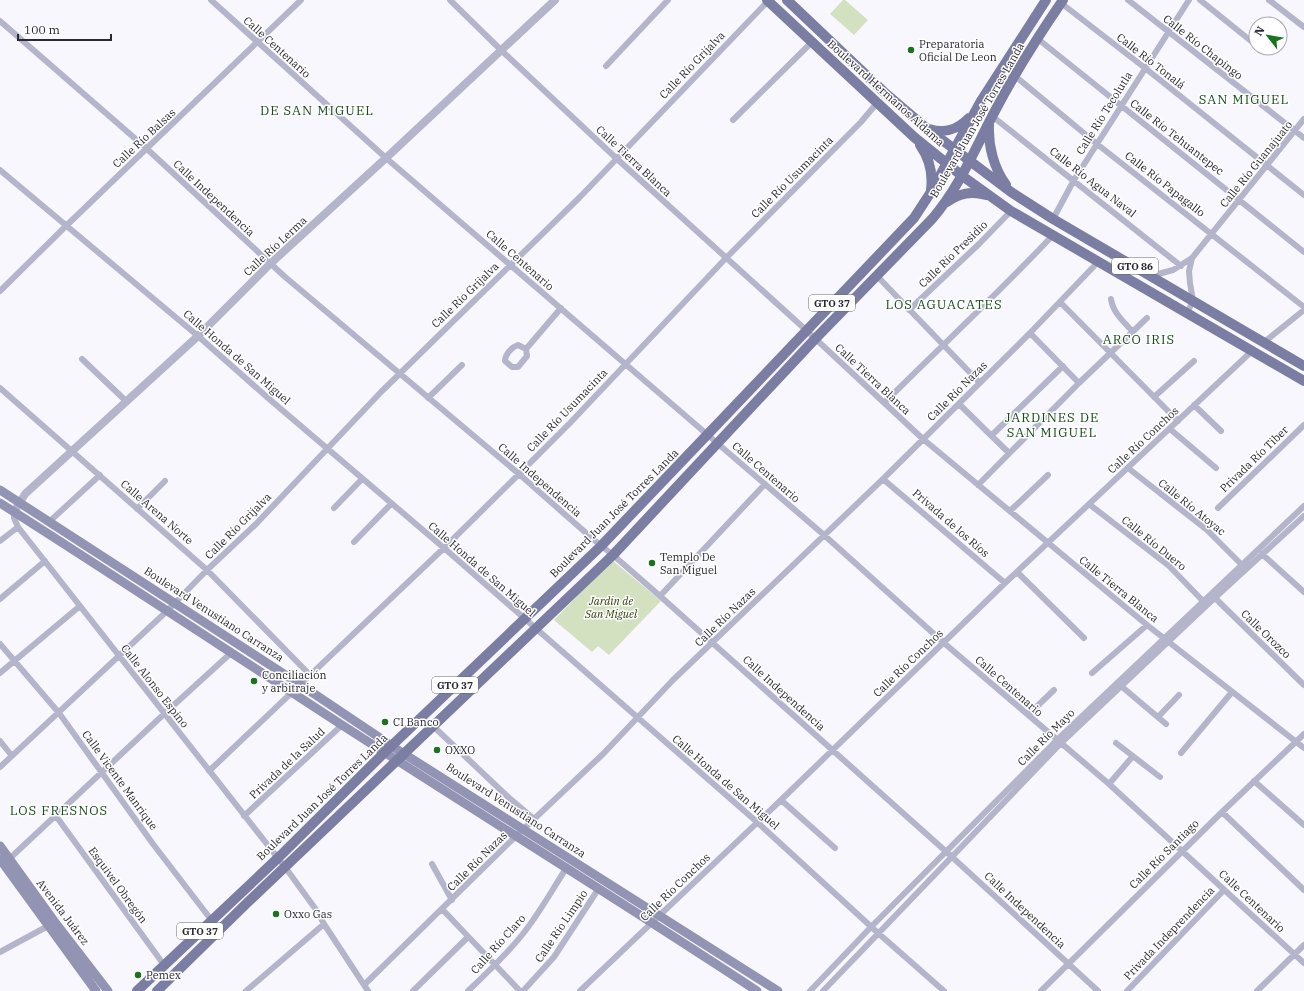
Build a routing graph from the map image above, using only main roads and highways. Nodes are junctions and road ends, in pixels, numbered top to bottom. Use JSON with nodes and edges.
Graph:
{"nodes":[{"id":1,"x":768,"y":0,"type":"edge"},
{"id":2,"x":787,"y":0,"type":"edge"},
{"id":3,"x":1046,"y":0,"type":"edge"},
{"id":4,"x":1062,"y":1,"type":"edge"},
{"id":5,"x":978,"y":108,"type":"junction"},
{"id":6,"x":991,"y":118,"type":"junction"},
{"id":7,"x":924,"y":127,"type":"junction"},
{"id":8,"x":914,"y":137,"type":"junction"},
{"id":9,"x":955,"y":150,"type":"junction"},
{"id":10,"x":969,"y":161,"type":"junction"},
{"id":11,"x":947,"y":164,"type":"junction"},
{"id":12,"x":961,"y":175,"type":"junction"},
{"id":13,"x":931,"y":192,"type":"junction"},
{"id":14,"x":1011,"y":192,"type":"junction"},
{"id":15,"x":988,"y":196,"type":"junction"},
{"id":16,"x":944,"y":205,"type":"junction"},
{"id":17,"x":1304,"y":366,"type":"edge"},
{"id":18,"x":1304,"y":381,"type":"edge"},
{"id":19,"x":0,"y":490,"type":"edge"},
{"id":20,"x":0,"y":503,"type":"edge"},
{"id":21,"x":389,"y":749,"type":"junction"},
{"id":22,"x":401,"y":757,"type":"junction"},
{"id":23,"x":0,"y":846,"type":"edge"},
{"id":24,"x":3,"y":862,"type":"edge"},
{"id":25,"x":96,"y":991,"type":"edge"},
{"id":26,"x":108,"y":991,"type":"edge"},
{"id":27,"x":137,"y":991,"type":"edge"},
{"id":28,"x":157,"y":991,"type":"edge"},
{"id":29,"x":757,"y":991,"type":"edge"},
{"id":30,"x":778,"y":991,"type":"edge"}],
"edges":[{"from":1,"to":8,"type":"main road","name":"Boulevard Hermanos Aldama"},
{"from":2,"to":7,"type":"main road","name":"Boulevard Hermanos Aldama"},
{"from":3,"to":5,"type":"main road","name":"Boulevard Juan José Torres Landa","number":"GTO 37"},
{"from":4,"to":6,"type":"main road","name":"Boulevard Juan José Torres Landa","number":"GTO 37"},
{"from":5,"to":7,"type":"main road"},
{"from":5,"to":9,"type":"main road","name":"Boulevard Juan José Torres Landa","number":"GTO 37"},
{"from":6,"to":10,"type":"main road","name":"Boulevard Juan José Torres Landa","number":"GTO 37"},
{"from":6,"to":14,"type":"main road"},
{"from":7,"to":9,"type":"main road","name":"Boulevard Hermanos Aldama"},
{"from":8,"to":11,"type":"main road","name":"Boulevard Hermanos Aldama"},
{"from":8,"to":13,"type":"main road"},
{"from":9,"to":10,"type":"main road","name":"Boulevard Hermanos Aldama","number":"GTO 86"},
{"from":9,"to":11,"type":"main road","name":"Boulevard Juan José Torres Landa","number":"GTO 37"},
{"from":10,"to":12,"type":"main road","name":"Boulevard Juan José Torres Landa","number":"GTO 37"},
{"from":10,"to":14,"type":"main road","name":"Boulevard Hermanos Aldama","number":"GTO 86"},
{"from":11,"to":12,"type":"main road","name":"Boulevard Hermanos Aldama","number":"GTO 86"},
{"from":11,"to":13,"type":"main road","name":"Boulevard Juan José Torres Landa","number":"GTO 37"},
{"from":12,"to":15,"type":"main road","name":"Boulevard Hermanos Aldama","number":"GTO 86"},
{"from":12,"to":16,"type":"main road","name":"Boulevard Juan José Torres Landa","number":"GTO 37"},
{"from":13,"to":21,"type":"main road","name":"Boulevard Juan José Torres Landa","number":"GTO 37"},
{"from":14,"to":17,"type":"main road","name":"Boulevard Hermanos Aldama","number":"GTO 86"},
{"from":15,"to":16,"type":"main road"},
{"from":15,"to":18,"type":"main road","name":"Boulevard Hermanos Aldama","number":"GTO 86"},
{"from":16,"to":22,"type":"main road","name":"Boulevard Juan José Torres Landa","number":"GTO 37"},
{"from":19,"to":21,"type":"main road","name":"Boulevard Venustiano Carranza"},
{"from":20,"to":21,"type":"main road","name":"Boulevard Venustiano Carranza"},
{"from":21,"to":22,"type":"main road","name":"Boulevard Venustiano Carranza"},
{"from":21,"to":27,"type":"main road","name":"Boulevard Juan José Torres Landa","number":"GTO 37"},
{"from":22,"to":28,"type":"main road","name":"Boulevard Juan José Torres Landa","number":"GTO 37"},
{"from":22,"to":29,"type":"main road","name":"Boulevard Venustiano Carranza"},
{"from":22,"to":30,"type":"main road","name":"Boulevard Venustiano Carranza"},
{"from":23,"to":24,"type":"main road","name":"Avenida Juárez"},
{"from":24,"to":25,"type":"main road","name":"Avenida Juárez"},
{"from":24,"to":26,"type":"main road","name":"Avenida Juárez"}]}
